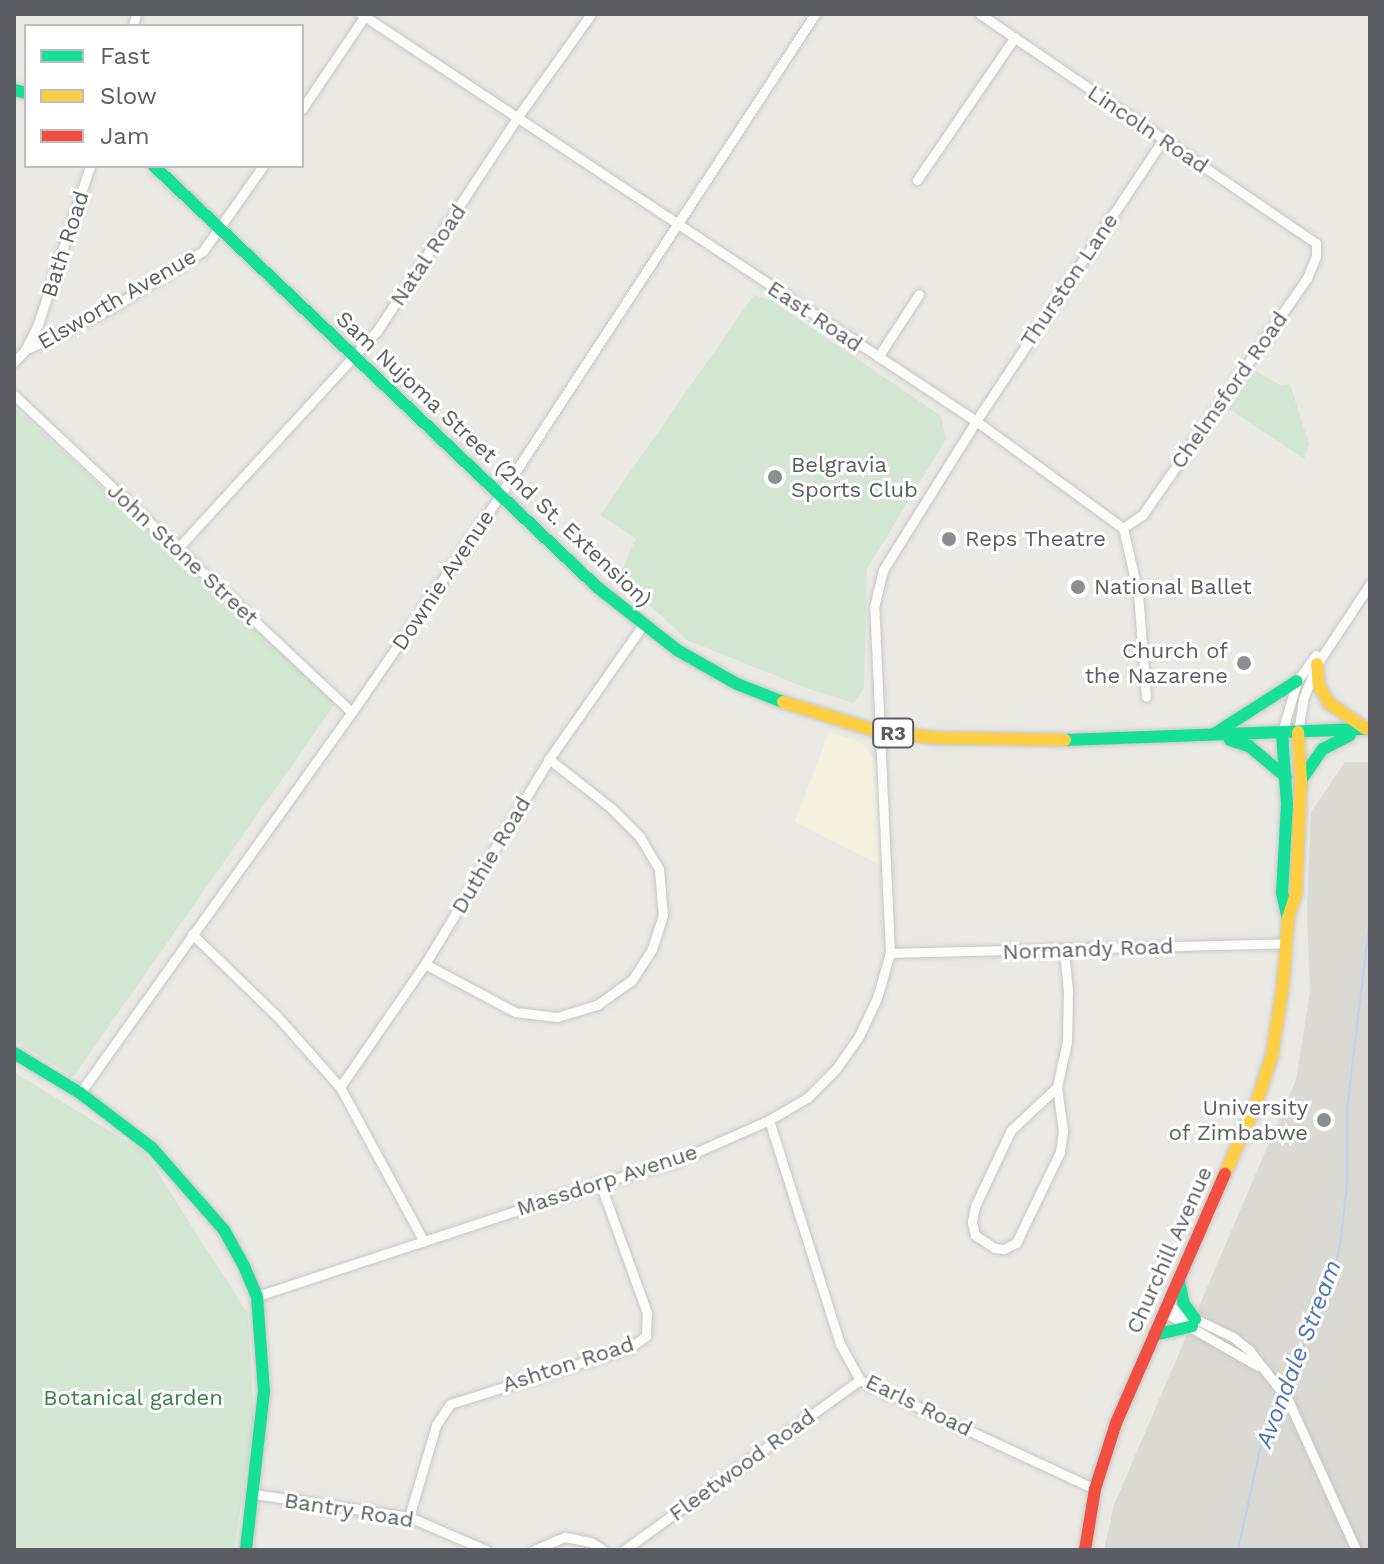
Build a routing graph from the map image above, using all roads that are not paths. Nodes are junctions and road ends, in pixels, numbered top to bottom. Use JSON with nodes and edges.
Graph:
{"nodes":[{"id":1,"x":591,"y":14,"type":"edge"},
{"id":2,"x":815,"y":14,"type":"edge"},
{"id":3,"x":980,"y":14,"type":"edge"},
{"id":4,"x":362,"y":15,"type":"edge"},
{"id":5,"x":1015,"y":37,"type":"junction"},
{"id":6,"x":304,"y":106,"type":"edge"},
{"id":7,"x":519,"y":115,"type":"junction"},
{"id":8,"x":1163,"y":140,"type":"junction"},
{"id":9,"x":89,"y":168,"type":"edge"},
{"id":10,"x":156,"y":168,"type":"edge"},
{"id":11,"x":262,"y":168,"type":"edge"},
{"id":12,"x":917,"y":180,"type":"dead end"},
{"id":13,"x":678,"y":222,"type":"junction"},
{"id":14,"x":221,"y":228,"type":"junction"},
{"id":15,"x":1316,"y":243,"type":"joint"},
{"id":16,"x":919,"y":294,"type":"dead end"},
{"id":17,"x":25,"y":350,"type":"junction"},
{"id":18,"x":878,"y":357,"type":"junction"},
{"id":19,"x":355,"y":359,"type":"junction"},
{"id":20,"x":14,"y":362,"type":"edge"},
{"id":21,"x":14,"y":395,"type":"edge"},
{"id":22,"x":976,"y":421,"type":"junction"},
{"id":23,"x":500,"y":496,"type":"junction"},
{"id":24,"x":1123,"y":528,"type":"junction"},
{"id":25,"x":178,"y":548,"type":"junction"},
{"id":26,"x":1370,"y":584,"type":"edge"},
{"id":27,"x":643,"y":625,"type":"junction"},
{"id":28,"x":1332,"y":638,"type":"junction"},
{"id":29,"x":1317,"y":664,"type":"junction"},
{"id":30,"x":1297,"y":681,"type":"junction"},
{"id":31,"x":1146,"y":697,"type":"dead end"},
{"id":32,"x":352,"y":712,"type":"junction"},
{"id":33,"x":1368,"y":729,"type":"edge"},
{"id":34,"x":880,"y":732,"type":"junction"},
{"id":35,"x":1298,"y":732,"type":"junction"},
{"id":36,"x":1282,"y":733,"type":"junction"},
{"id":37,"x":1213,"y":735,"type":"junction"},
{"id":38,"x":549,"y":759,"type":"junction"},
{"id":39,"x":1286,"y":777,"type":"junction"},
{"id":40,"x":1301,"y":780,"type":"junction"},
{"id":41,"x":1288,"y":918,"type":"junction"},
{"id":42,"x":192,"y":934,"type":"junction"},
{"id":43,"x":1286,"y":943,"type":"junction"},
{"id":44,"x":1064,"y":950,"type":"junction"},
{"id":45,"x":890,"y":953,"type":"junction"},
{"id":46,"x":425,"y":964,"type":"junction"},
{"id":47,"x":14,"y":1053,"type":"edge"},
{"id":48,"x":340,"y":1087,"type":"junction"},
{"id":49,"x":1057,"y":1087,"type":"junction"},
{"id":50,"x":80,"y":1093,"type":"junction"},
{"id":51,"x":769,"y":1120,"type":"junction"},
{"id":52,"x":600,"y":1183,"type":"junction"},
{"id":53,"x":424,"y":1242,"type":"junction"},
{"id":54,"x":1179,"y":1278,"type":"junction"},
{"id":55,"x":257,"y":1296,"type":"junction"},
{"id":56,"x":1166,"y":1309,"type":"junction"},
{"id":57,"x":1194,"y":1322,"type":"junction"},
{"id":58,"x":1154,"y":1335,"type":"junction"},
{"id":59,"x":860,"y":1380,"type":"junction"},
{"id":60,"x":1095,"y":1489,"type":"junction"},
{"id":61,"x":254,"y":1494,"type":"junction"},
{"id":62,"x":409,"y":1517,"type":"junction"},
{"id":63,"x":246,"y":1550,"type":"edge"},
{"id":64,"x":486,"y":1550,"type":"edge"},
{"id":65,"x":534,"y":1550,"type":"edge"},
{"id":66,"x":603,"y":1550,"type":"edge"},
{"id":67,"x":624,"y":1550,"type":"edge"},
{"id":68,"x":1085,"y":1550,"type":"edge"},
{"id":69,"x":1356,"y":1550,"type":"edge"}],
"edges":[{"from":1,"to":7,"type":"street","name":"Natal Road"},
{"from":2,"to":13,"type":"street","name":"Downie Avenue"},
{"from":3,"to":5,"type":"street","name":"Lincoln Road"},
{"from":4,"to":6,"type":"street"},
{"from":4,"to":7,"type":"street","name":"East Road"},
{"from":5,"to":8,"type":"street","name":"Lincoln Road"},
{"from":5,"to":12,"type":"street"},
{"from":7,"to":13,"type":"street","name":"East Road"},
{"from":7,"to":19,"type":"street","name":"Natal Road"},
{"from":8,"to":15,"type":"street","name":"Lincoln Road"},
{"from":8,"to":22,"type":"street","name":"Thurston Lane"},
{"from":9,"to":17,"type":"street","name":"Bath Road"},
{"from":10,"to":14,"type":"main road","name":"Sam Nujoma Street (2nd St. Extension)","number":"R3"},
{"from":11,"to":14,"type":"street","name":"Elsworth Avenue"},
{"from":13,"to":18,"type":"street","name":"East Road"},
{"from":13,"to":23,"type":"street","name":"Downie Avenue"},
{"from":14,"to":17,"type":"street","name":"Elsworth Avenue"},
{"from":14,"to":19,"type":"main road","name":"Sam Nujoma Street (2nd St. Extension)","number":"R3"},
{"from":15,"to":24,"type":"street","name":"Chelmsford Road"},
{"from":16,"to":18,"type":"street"},
{"from":17,"to":20,"type":"street","name":"Bath Road"},
{"from":18,"to":22,"type":"street","name":"East Road"},
{"from":19,"to":23,"type":"main road","name":"Sam Nujoma Street (2nd St. Extension)","number":"R3"},
{"from":19,"to":25,"type":"street","name":"Natal Road"},
{"from":21,"to":25,"type":"street","name":"John Stone Street"},
{"from":22,"to":24,"type":"street","name":"East Road"},
{"from":22,"to":34,"type":"street","name":"Thurston Lane"},
{"from":23,"to":27,"type":"main road","name":"Sam Nujoma Street (2nd St. Extension)","number":"R3"},
{"from":23,"to":32,"type":"street","name":"Downie Avenue"},
{"from":24,"to":31,"type":"street"},
{"from":25,"to":32,"type":"street","name":"John Stone Street"},
{"from":26,"to":28,"type":"street"},
{"from":27,"to":34,"type":"main road","name":"Sam Nujoma Street (2nd St. Extension)","number":"R3"},
{"from":27,"to":38,"type":"street","name":"Duthie Road"},
{"from":28,"to":29,"type":"street"},
{"from":28,"to":30,"type":"street"},
{"from":29,"to":33,"type":"main road"},
{"from":29,"to":35,"type":"street"},
{"from":30,"to":36,"type":"street"},
{"from":30,"to":37,"type":"main road"},
{"from":32,"to":42,"type":"street","name":"Downie Avenue"},
{"from":33,"to":35,"type":"main road","name":"Sam Nujoma Street (2nd St. Extension)","number":"R3"},
{"from":33,"to":40,"type":"main road"},
{"from":34,"to":37,"type":"main road","name":"Sam Nujoma Street (2nd St. Extension)","number":"R3"},
{"from":34,"to":45,"type":"street","name":"Massdorp Avenue"},
{"from":35,"to":36,"type":"main road","name":"Sam Nujoma Street (2nd St. Extension)","number":"R3"},
{"from":35,"to":40,"type":"main road","name":"Churchill Avenue"},
{"from":36,"to":37,"type":"main road","name":"Sam Nujoma Street (2nd St. Extension)","number":"R3"},
{"from":36,"to":39,"type":"main road","name":"Churchill Avenue"},
{"from":37,"to":39,"type":"main road"},
{"from":38,"to":46,"type":"street","name":"Duthie Road"},
{"from":38,"to":46,"type":"street"},
{"from":39,"to":41,"type":"main road","name":"Churchill Avenue"},
{"from":40,"to":41,"type":"main road","name":"Churchill Avenue"},
{"from":41,"to":43,"type":"main road","name":"Churchill Avenue"},
{"from":42,"to":48,"type":"street"},
{"from":42,"to":50,"type":"street","name":"Downie Avenue"},
{"from":43,"to":44,"type":"street","name":"Normandy Road"},
{"from":43,"to":54,"type":"main road","name":"Churchill Avenue"},
{"from":44,"to":45,"type":"street","name":"Normandy Road"},
{"from":44,"to":49,"type":"street"},
{"from":45,"to":51,"type":"street","name":"Massdorp Avenue"},
{"from":46,"to":48,"type":"street","name":"Duthie Road"},
{"from":47,"to":50,"type":"main road"},
{"from":48,"to":53,"type":"street"},
{"from":49,"to":49,"type":"street"},
{"from":50,"to":55,"type":"main road"},
{"from":51,"to":52,"type":"street","name":"Massdorp Avenue"},
{"from":51,"to":59,"type":"street","name":"Earls Road"},
{"from":52,"to":53,"type":"street","name":"Massdorp Avenue"},
{"from":52,"to":62,"type":"street","name":"Ashton Road"},
{"from":53,"to":55,"type":"street","name":"Massdorp Avenue"},
{"from":54,"to":56,"type":"main road","name":"Churchill Avenue"},
{"from":54,"to":57,"type":"main road"},
{"from":55,"to":61,"type":"main road"},
{"from":56,"to":57,"type":"street"},
{"from":56,"to":58,"type":"main road","name":"Churchill Avenue"},
{"from":57,"to":58,"type":"main road"},
{"from":57,"to":69,"type":"street"},
{"from":58,"to":60,"type":"main road","name":"Churchill Avenue"},
{"from":59,"to":60,"type":"street","name":"Earls Road"},
{"from":59,"to":67,"type":"street","name":"Fleetwood Road"},
{"from":60,"to":68,"type":"main road","name":"Churchill Avenue"},
{"from":61,"to":62,"type":"street","name":"Bantry Road"},
{"from":61,"to":63,"type":"main road"},
{"from":62,"to":64,"type":"street","name":"Bantry Road"},
{"from":65,"to":66,"type":"street"}]}
